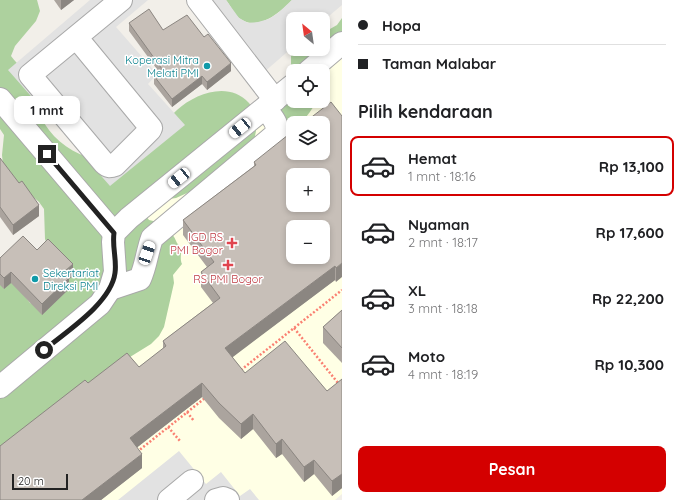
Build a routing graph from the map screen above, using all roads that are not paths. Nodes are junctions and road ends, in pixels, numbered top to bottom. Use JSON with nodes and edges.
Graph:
{"nodes":[{"id":1,"x":121,"y":0,"type":"edge"},
{"id":2,"x":198,"y":0,"type":"edge"},
{"id":3,"x":76,"y":37,"type":"junction"},
{"id":4,"x":342,"y":43,"type":"edge"},
{"id":5,"x":317,"y":64,"type":"edge"},
{"id":6,"x":286,"y":90,"type":"edge"},
{"id":7,"x":0,"y":99,"type":"edge"},
{"id":8,"x":270,"y":104,"type":"junction"},
{"id":9,"x":114,"y":233,"type":"junction"},
{"id":10,"x":110,"y":289,"type":"junction"},
{"id":11,"x":0,"y":386,"type":"edge"},
{"id":12,"x":192,"y":482,"type":"dead end"},
{"id":13,"x":169,"y":500,"type":"edge"},
{"id":14,"x":216,"y":500,"type":"edge"},
{"id":15,"x":228,"y":500,"type":"edge"}],
"edges":[{"from":1,"to":3,"type":"street"},
{"from":2,"to":8,"type":"street"},
{"from":3,"to":3,"type":"street"},
{"from":4,"to":5,"type":"street"},
{"from":6,"to":8,"type":"street"},
{"from":7,"to":9,"type":"street"},
{"from":8,"to":9,"type":"street"},
{"from":8,"to":10,"type":"street"},
{"from":9,"to":10,"type":"street"},
{"from":10,"to":11,"type":"street"},
{"from":12,"to":13,"type":"street"},
{"from":14,"to":15,"type":"street"}]}
